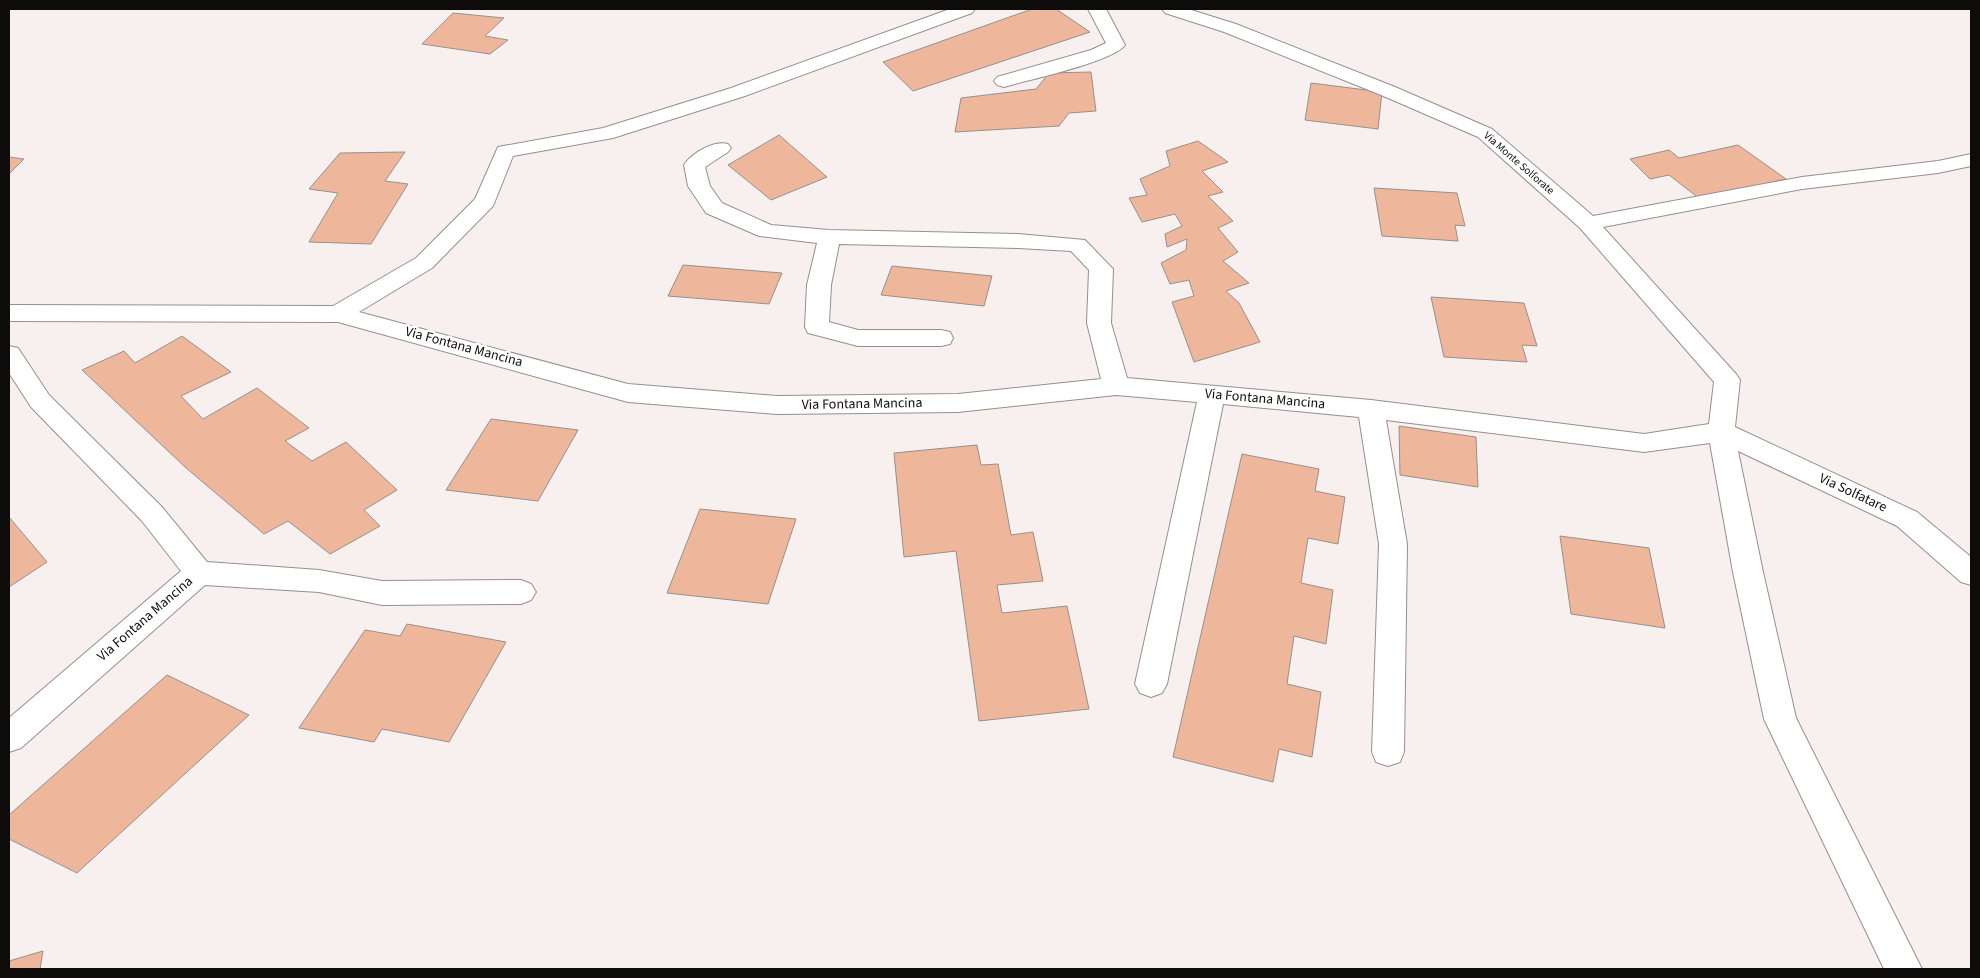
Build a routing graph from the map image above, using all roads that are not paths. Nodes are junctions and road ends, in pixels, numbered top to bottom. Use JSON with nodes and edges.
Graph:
{"nodes":[{"id":1,"x":966,"y":9,"type":"edge"},
{"id":2,"x":1097,"y":9,"type":"edge"},
{"id":3,"x":1171,"y":9,"type":"edge"},
{"id":4,"x":1004,"y":81,"type":"dead end"},
{"id":5,"x":721,"y":148,"type":"dead end"},
{"id":6,"x":1971,"y":160,"type":"edge"},
{"id":7,"x":1588,"y":223,"type":"junction"},
{"id":8,"x":829,"y":237,"type":"junction"},
{"id":9,"x":9,"y":313,"type":"edge"},
{"id":10,"x":338,"y":314,"type":"junction"},
{"id":11,"x":941,"y":338,"type":"dead end"},
{"id":12,"x":9,"y":354,"type":"edge"},
{"id":13,"x":1116,"y":386,"type":"junction"},
{"id":14,"x":1212,"y":394,"type":"junction"},
{"id":15,"x":1371,"y":409,"type":"junction"},
{"id":16,"x":1721,"y":432,"type":"junction"},
{"id":17,"x":1967,"y":566,"type":"edge"},
{"id":18,"x":198,"y":573,"type":"junction"},
{"id":19,"x":521,"y":592,"type":"dead end"},
{"id":20,"x":1151,"y":684,"type":"dead end"},
{"id":21,"x":9,"y":738,"type":"edge"},
{"id":22,"x":1388,"y":752,"type":"dead end"},
{"id":23,"x":1903,"y":969,"type":"edge"}],
"edges":[{"from":1,"to":10,"type":"street"},
{"from":2,"to":4,"type":"street"},
{"from":3,"to":7,"type":"street","name":"Via Monte Solforate"},
{"from":5,"to":8,"type":"street"},
{"from":6,"to":7,"type":"street"},
{"from":7,"to":16,"type":"street","name":"Via Monte Solforate"},
{"from":8,"to":11,"type":"street"},
{"from":8,"to":13,"type":"street"},
{"from":9,"to":10,"type":"street","name":"Via Fontana Mancina"},
{"from":10,"to":13,"type":"street","name":"Via Fontana Mancina"},
{"from":12,"to":18,"type":"street","name":"Via Fontana Mancina"},
{"from":13,"to":14,"type":"street","name":"Via Fontana Mancina"},
{"from":14,"to":15,"type":"street","name":"Via Fontana Mancina"},
{"from":14,"to":20,"type":"street"},
{"from":15,"to":16,"type":"street","name":"Via Fontana Mancina"},
{"from":15,"to":22,"type":"street"},
{"from":16,"to":17,"type":"street","name":"Via Solfatare"},
{"from":16,"to":23,"type":"street","name":"Via Monte Solforate"},
{"from":18,"to":19,"type":"street"},
{"from":18,"to":21,"type":"street","name":"Via Fontana Mancina"}]}
